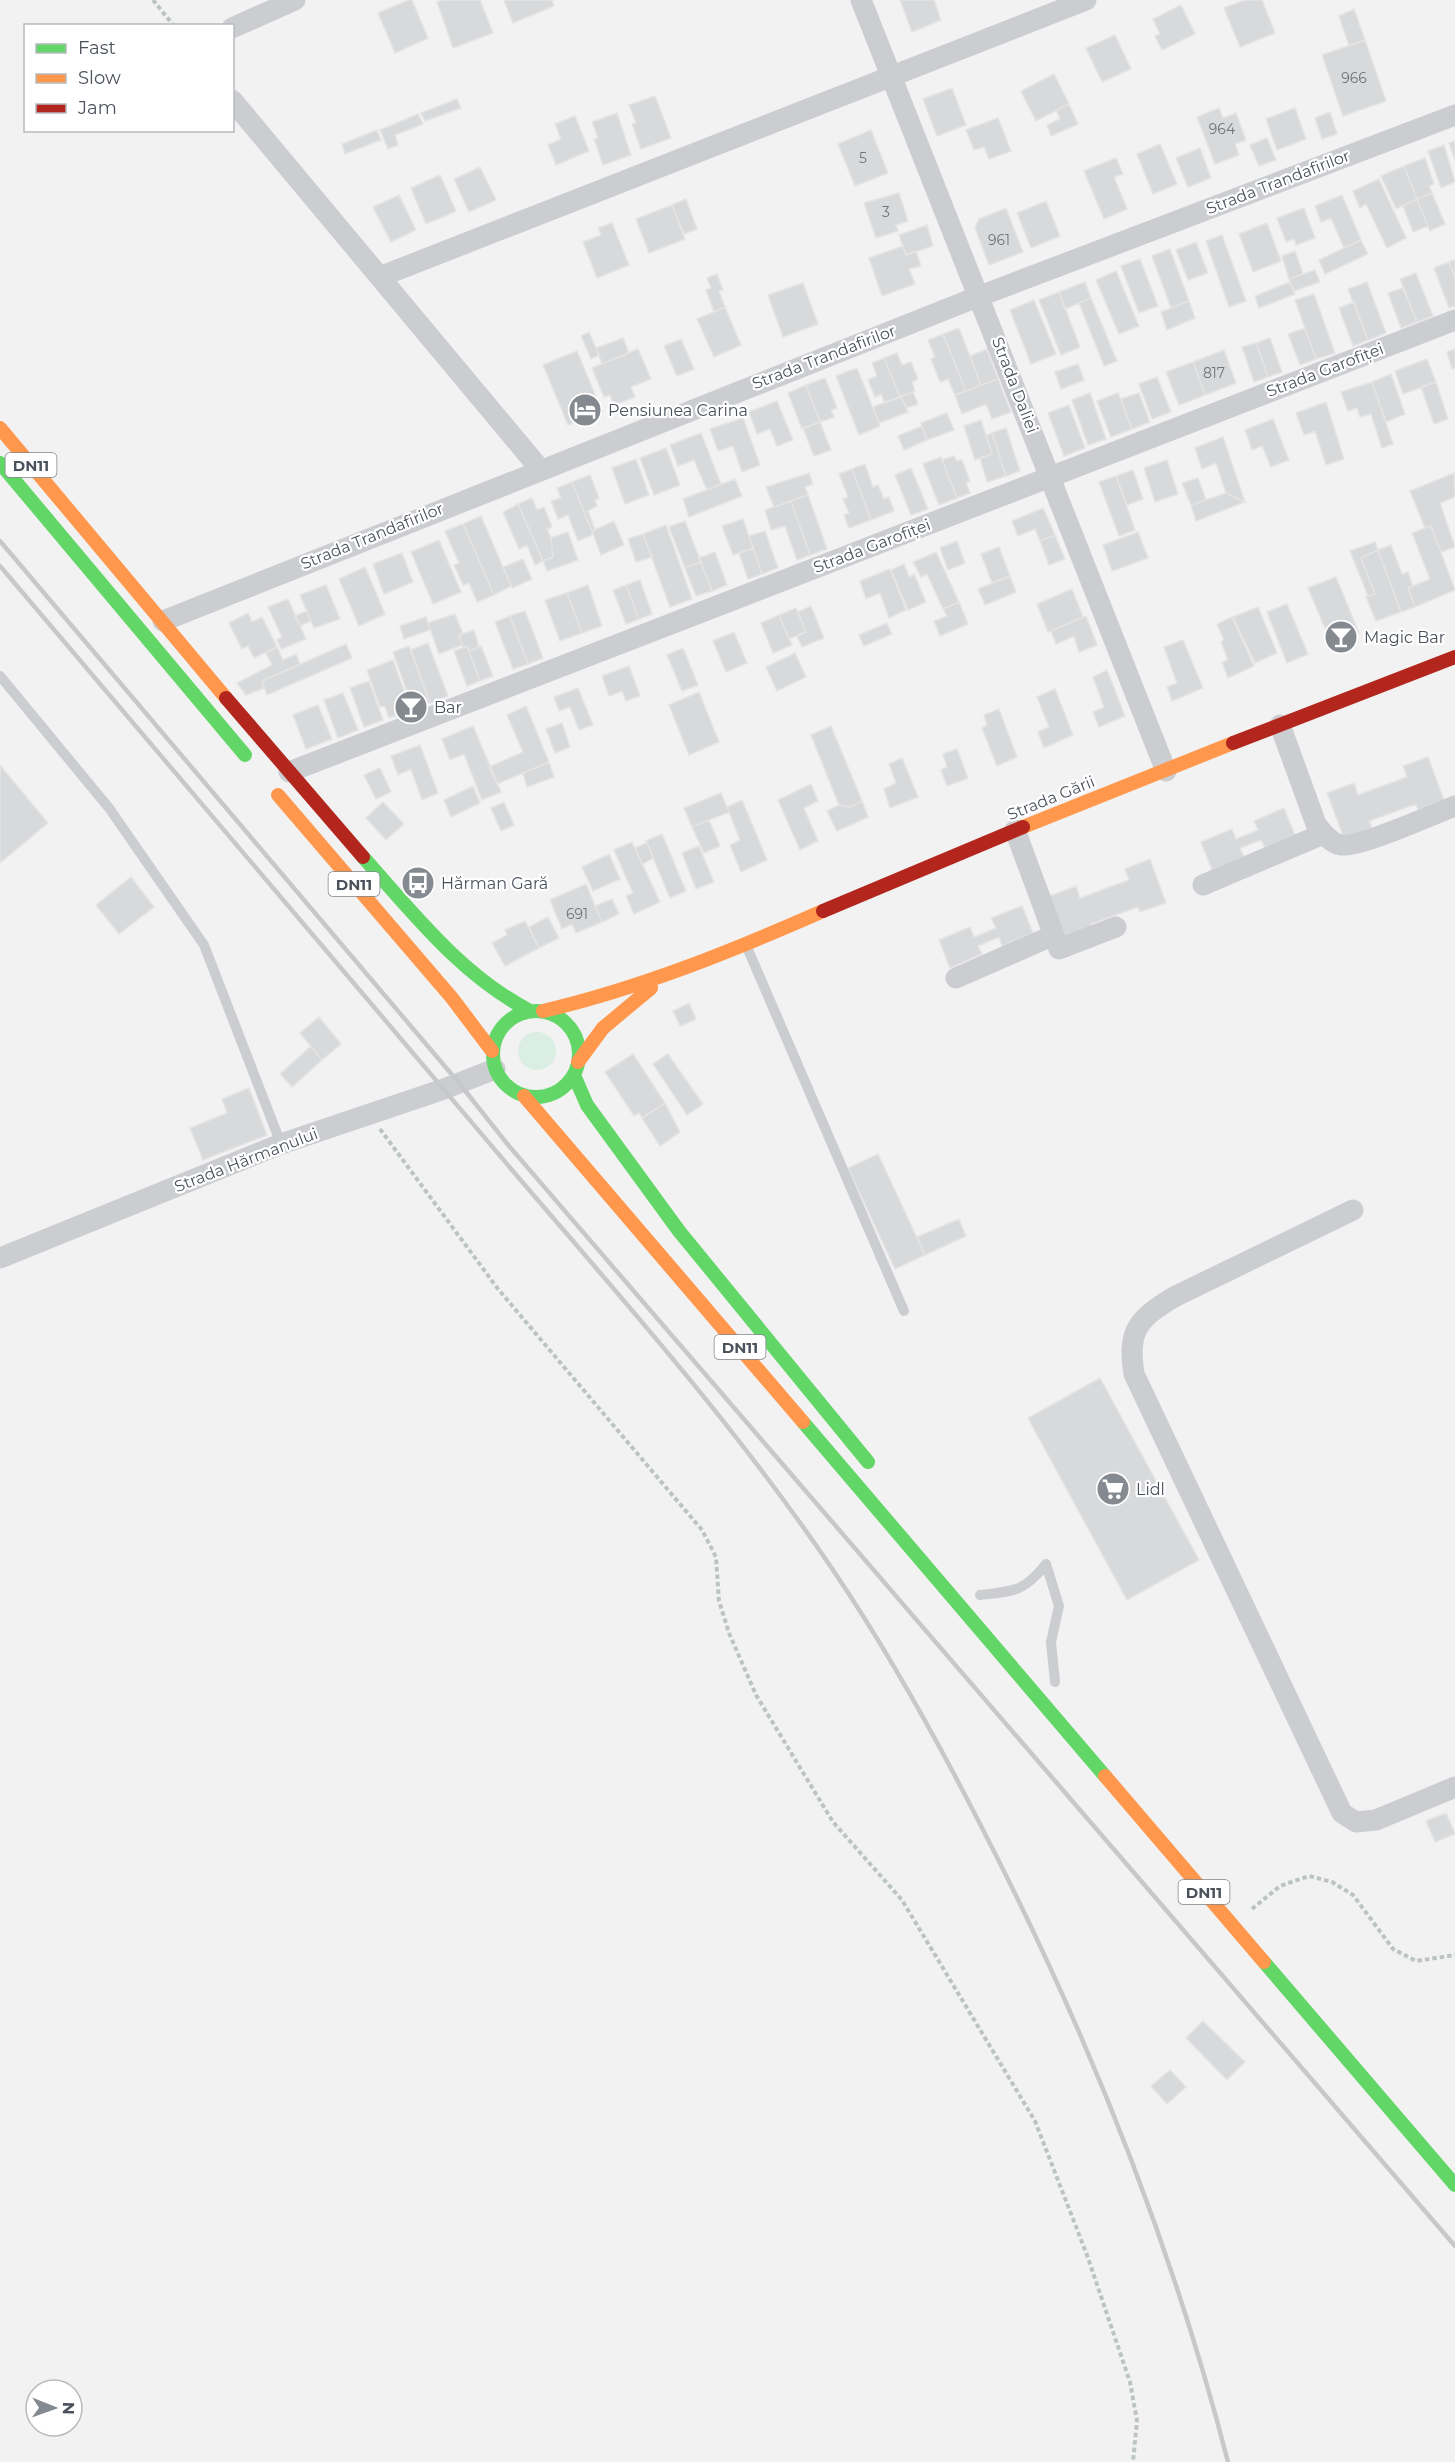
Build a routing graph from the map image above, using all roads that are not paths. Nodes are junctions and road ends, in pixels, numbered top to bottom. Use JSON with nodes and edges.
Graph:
{"nodes":[{"id":1,"x":295,"y":0,"type":"edge"},
{"id":2,"x":861,"y":0,"type":"edge"},
{"id":3,"x":1086,"y":0,"type":"edge"},
{"id":4,"x":234,"y":27,"type":"edge"},
{"id":5,"x":892,"y":77,"type":"junction"},
{"id":6,"x":234,"y":102,"type":"edge"},
{"id":7,"x":1455,"y":114,"type":"edge"},
{"id":8,"x":382,"y":276,"type":"junction"},
{"id":9,"x":980,"y":296,"type":"junction"},
{"id":10,"x":1455,"y":320,"type":"edge"},
{"id":11,"x":0,"y":428,"type":"edge"},
{"id":12,"x":0,"y":463,"type":"edge"},
{"id":13,"x":540,"y":469,"type":"junction"},
{"id":14,"x":1051,"y":477,"type":"junction"},
{"id":15,"x":163,"y":621,"type":"junction"},
{"id":16,"x":1455,"y":657,"type":"edge"},
{"id":17,"x":0,"y":676,"type":"edge"},
{"id":18,"x":1280,"y":725,"type":"junction"},
{"id":19,"x":251,"y":762,"type":"dead end"},
{"id":20,"x":1166,"y":771,"type":"junction"},
{"id":21,"x":290,"y":772,"type":"junction"},
{"id":22,"x":266,"y":780,"type":"dead end"},
{"id":23,"x":1455,"y":806,"type":"edge"},
{"id":24,"x":1015,"y":830,"type":"junction"},
{"id":25,"x":1323,"y":834,"type":"junction"},
{"id":26,"x":1203,"y":885,"type":"dead end"},
{"id":27,"x":1116,"y":927,"type":"dead end"},
{"id":28,"x":1054,"y":935,"type":"junction"},
{"id":29,"x":745,"y":943,"type":"junction"},
{"id":30,"x":663,"y":978,"type":"junction"},
{"id":31,"x":956,"y":978,"type":"dead end"},
{"id":32,"x":536,"y":1011,"type":"junction"},
{"id":33,"x":494,"y":1060,"type":"junction"},
{"id":34,"x":576,"y":1068,"type":"junction"},
{"id":35,"x":524,"y":1096,"type":"junction"},
{"id":36,"x":281,"y":1144,"type":"junction"},
{"id":37,"x":1353,"y":1210,"type":"dead end"},
{"id":38,"x":0,"y":1258,"type":"edge"},
{"id":39,"x":904,"y":1311,"type":"dead end"},
{"id":40,"x":879,"y":1476,"type":"dead end"},
{"id":41,"x":976,"y":1590,"type":"joint"},
{"id":42,"x":995,"y":1612,"type":"dead end"},
{"id":43,"x":1040,"y":1665,"type":"dead end"},
{"id":44,"x":1058,"y":1687,"type":"joint"},
{"id":45,"x":1455,"y":1787,"type":"edge"},
{"id":46,"x":1455,"y":2184,"type":"edge"}],
"edges":[{"from":1,"to":4,"type":"street"},
{"from":2,"to":5,"type":"street","name":"Strada Daliei"},
{"from":3,"to":5,"type":"street"},
{"from":5,"to":8,"type":"street"},
{"from":5,"to":9,"type":"street","name":"Strada Daliei"},
{"from":6,"to":8,"type":"street"},
{"from":7,"to":9,"type":"street","name":"Strada Trandafirilor"},
{"from":8,"to":13,"type":"street"},
{"from":9,"to":13,"type":"street","name":"Strada Trandafirilor"},
{"from":9,"to":14,"type":"street","name":"Strada Daliei"},
{"from":10,"to":14,"type":"street","name":"Strada Garofiței"},
{"from":11,"to":15,"type":"main road","number":"DN11"},
{"from":12,"to":19,"type":"main road","number":"DN11"},
{"from":13,"to":15,"type":"street","name":"Strada Trandafirilor"},
{"from":14,"to":20,"type":"street","name":"Strada Daliei"},
{"from":14,"to":21,"type":"street","name":"Strada Garofiței"},
{"from":15,"to":21,"type":"main road","number":"DN11"},
{"from":16,"to":18,"type":"main road","name":"Strada Gării"},
{"from":17,"to":36,"type":"lane"},
{"from":18,"to":20,"type":"main road","name":"Strada Gării"},
{"from":18,"to":25,"type":"street"},
{"from":20,"to":24,"type":"main road","name":"Strada Gării"},
{"from":21,"to":32,"type":"main road","number":"DN11"},
{"from":22,"to":33,"type":"main road","number":"DN11"},
{"from":23,"to":25,"type":"street"},
{"from":24,"to":28,"type":"street"},
{"from":24,"to":29,"type":"main road","name":"Strada Gării"},
{"from":25,"to":26,"type":"street"},
{"from":27,"to":28,"type":"street"},
{"from":28,"to":31,"type":"street"},
{"from":29,"to":30,"type":"main road","name":"Strada Gării"},
{"from":29,"to":39,"type":"lane"},
{"from":30,"to":32,"type":"main road"},
{"from":30,"to":34,"type":"main road"},
{"from":32,"to":33,"type":"main road"},
{"from":32,"to":34,"type":"main road","number":"DN11"},
{"from":33,"to":35,"type":"main road","number":"DN11"},
{"from":33,"to":36,"type":"street","name":"Strada Hărmanului"},
{"from":34,"to":35,"type":"main road"},
{"from":34,"to":40,"type":"main road","number":"DN11"},
{"from":35,"to":46,"type":"main road","number":"DN11"},
{"from":36,"to":38,"type":"street","name":"Strada Hărmanului"},
{"from":37,"to":45,"type":"street"},
{"from":41,"to":42,"type":"main road"},
{"from":41,"to":44,"type":"lane"},
{"from":43,"to":44,"type":"main road"}]}
